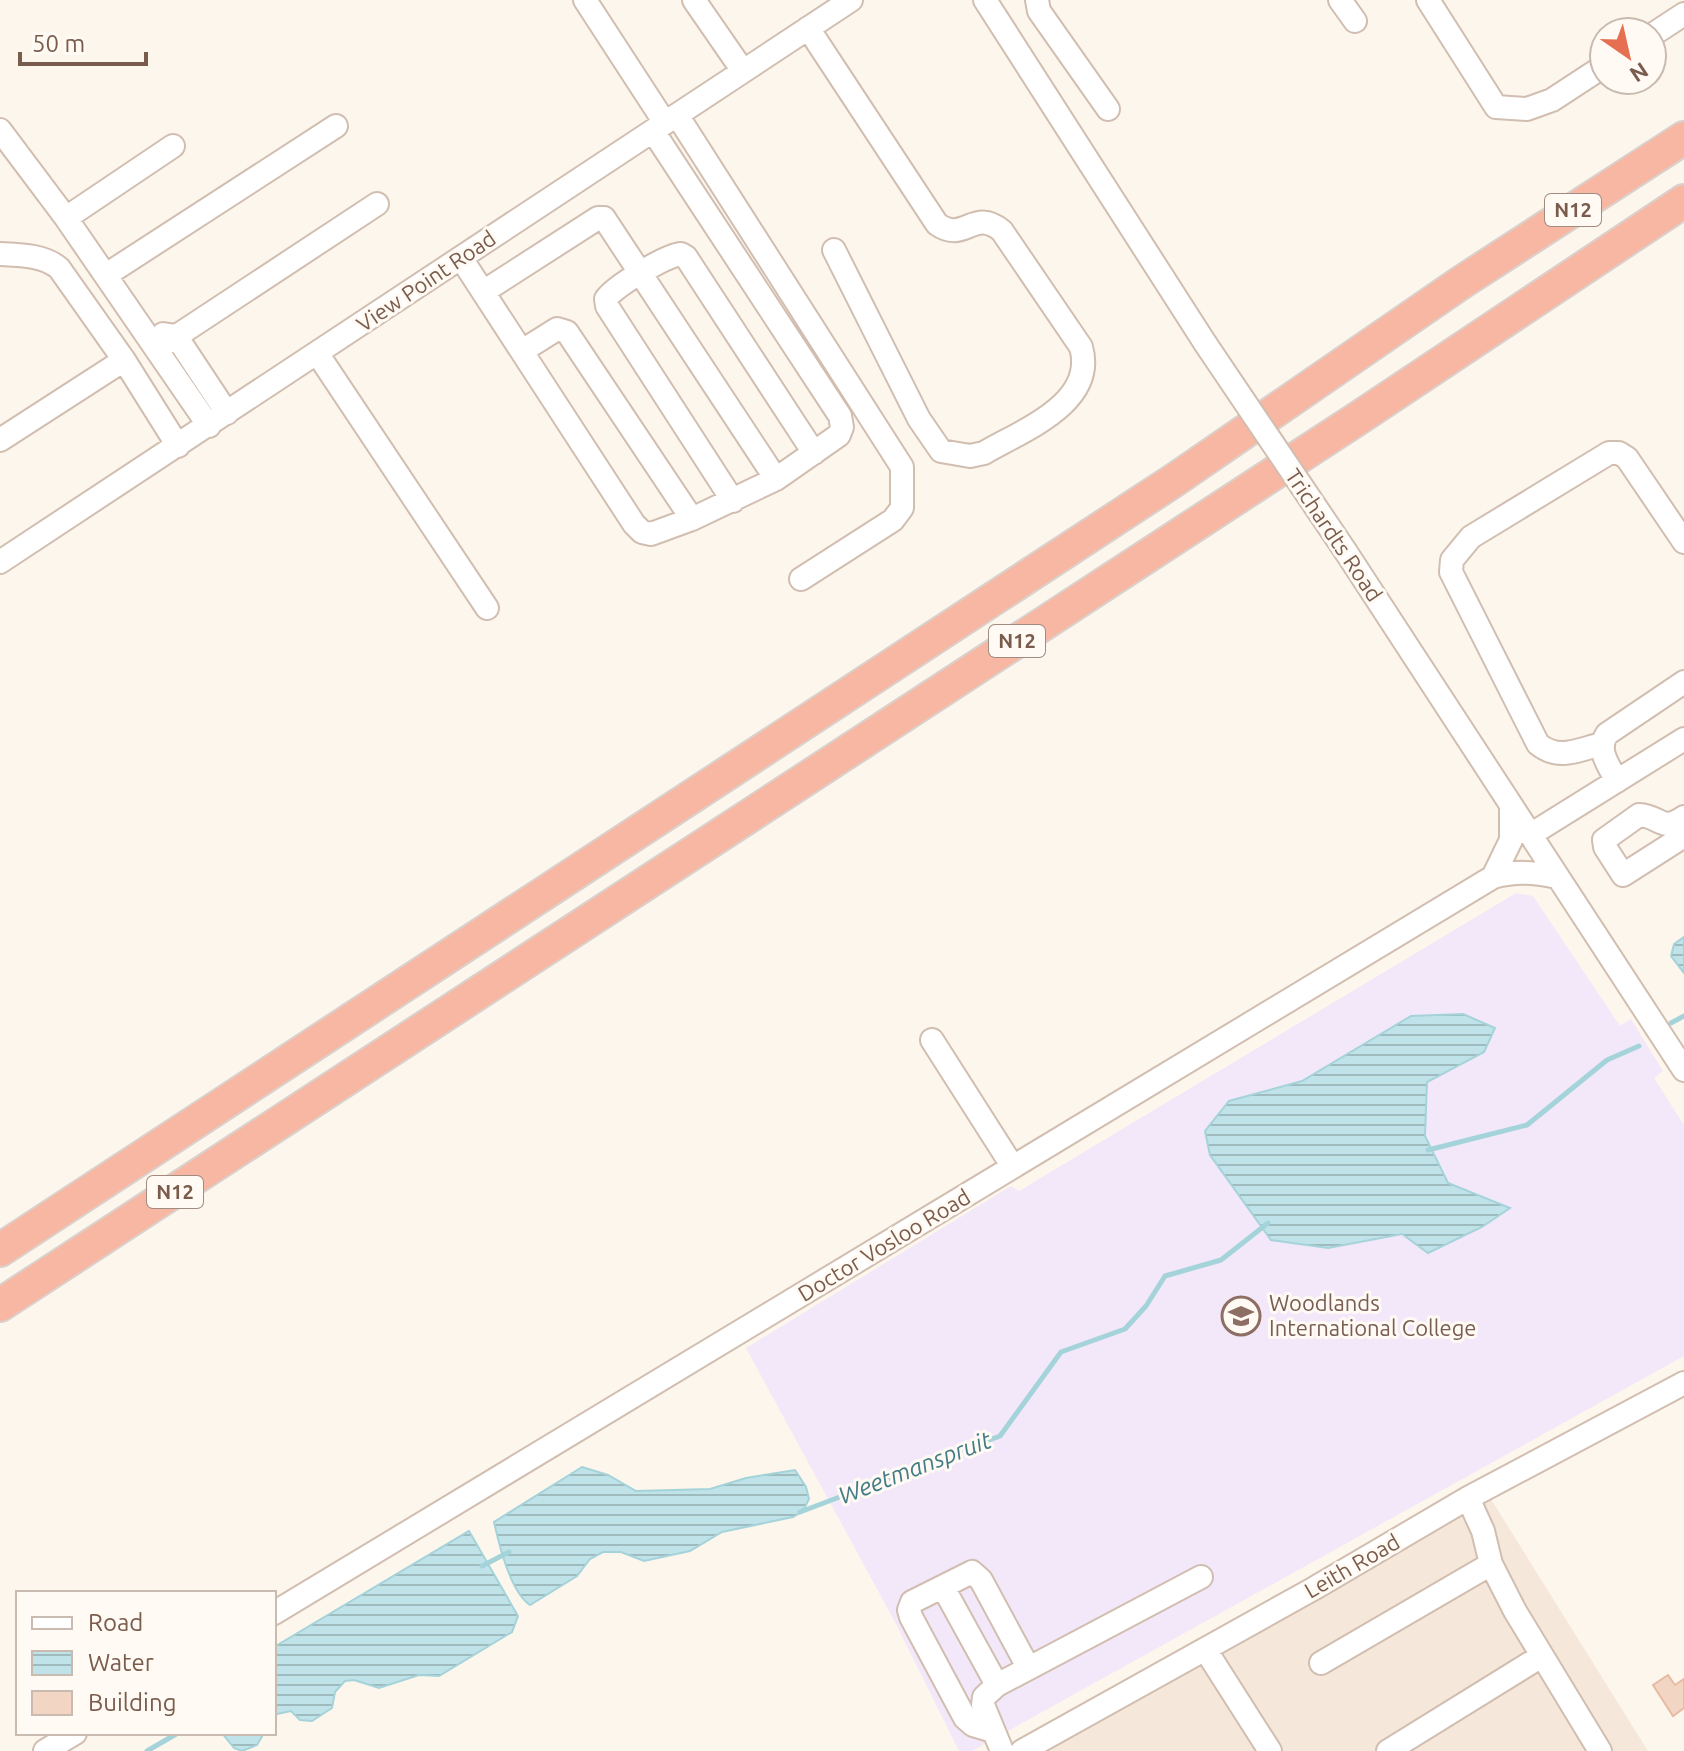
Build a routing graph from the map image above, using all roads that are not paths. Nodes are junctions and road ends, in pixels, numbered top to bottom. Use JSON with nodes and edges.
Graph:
{"nodes":[{"id":1,"x":585,"y":0,"type":"edge"},
{"id":2,"x":694,"y":0,"type":"edge"},
{"id":3,"x":710,"y":0,"type":"edge"},
{"id":4,"x":851,"y":0,"type":"edge"},
{"id":5,"x":985,"y":0,"type":"edge"},
{"id":6,"x":1037,"y":0,"type":"edge"},
{"id":7,"x":1340,"y":0,"type":"edge"},
{"id":8,"x":1428,"y":0,"type":"edge"},
{"id":9,"x":1355,"y":21,"type":"dead end"},
{"id":10,"x":808,"y":28,"type":"junction"},
{"id":11,"x":745,"y":69,"type":"junction"},
{"id":12,"x":1588,"y":76,"type":"edge"},
{"id":13,"x":1108,"y":109,"type":"dead end"},
{"id":14,"x":665,"y":123,"type":"junction"},
{"id":15,"x":336,"y":126,"type":"dead end"},
{"id":16,"x":0,"y":130,"type":"edge"},
{"id":17,"x":1684,"y":138,"type":"edge"},
{"id":18,"x":173,"y":146,"type":"dead end"},
{"id":19,"x":1684,"y":201,"type":"edge"},
{"id":20,"x":377,"y":204,"type":"dead end"},
{"id":21,"x":1684,"y":216,"type":"edge"},
{"id":22,"x":66,"y":218,"type":"junction"},
{"id":23,"x":834,"y":250,"type":"dead end"},
{"id":24,"x":5,"y":257,"type":"edge"},
{"id":25,"x":461,"y":258,"type":"junction"},
{"id":26,"x":642,"y":273,"type":"junction"},
{"id":27,"x":106,"y":275,"type":"junction"},
{"id":28,"x":483,"y":292,"type":"junction"},
{"id":29,"x":176,"y":336,"type":"junction"},
{"id":30,"x":151,"y":341,"type":"junction"},
{"id":31,"x":522,"y":351,"type":"junction"},
{"id":32,"x":317,"y":353,"type":"junction"},
{"id":33,"x":124,"y":360,"type":"junction"},
{"id":34,"x":218,"y":419,"type":"junction"},
{"id":35,"x":1357,"y":419,"type":"junction"},
{"id":36,"x":0,"y":440,"type":"edge"},
{"id":37,"x":178,"y":446,"type":"junction"},
{"id":38,"x":814,"y":453,"type":"junction"},
{"id":39,"x":776,"y":479,"type":"junction"},
{"id":40,"x":733,"y":501,"type":"junction"},
{"id":41,"x":692,"y":519,"type":"junction"},
{"id":42,"x":1684,"y":542,"type":"edge"},
{"id":43,"x":0,"y":562,"type":"edge"},
{"id":44,"x":801,"y":579,"type":"dead end"},
{"id":45,"x":487,"y":608,"type":"dead end"},
{"id":46,"x":1684,"y":682,"type":"edge"},
{"id":47,"x":1684,"y":739,"type":"edge"},
{"id":48,"x":1602,"y":744,"type":"junction"},
{"id":49,"x":1617,"y":781,"type":"junction"},
{"id":50,"x":1511,"y":805,"type":"junction"},
{"id":51,"x":1681,"y":828,"type":"edge"},
{"id":52,"x":1530,"y":835,"type":"junction"},
{"id":53,"x":1493,"y":877,"type":"junction"},
{"id":54,"x":1557,"y":877,"type":"junction"},
{"id":55,"x":932,"y":1040,"type":"dead end"},
{"id":56,"x":1684,"y":1070,"type":"edge"},
{"id":57,"x":1013,"y":1167,"type":"junction"},
{"id":58,"x":0,"y":1250,"type":"edge"},
{"id":59,"x":0,"y":1305,"type":"edge"},
{"id":60,"x":1684,"y":1383,"type":"edge"},
{"id":61,"x":1468,"y":1498,"type":"junction"},
{"id":62,"x":1491,"y":1564,"type":"junction"},
{"id":63,"x":1201,"y":1577,"type":"dead end"},
{"id":64,"x":943,"y":1587,"type":"junction"},
{"id":65,"x":276,"y":1612,"type":"edge"},
{"id":66,"x":1205,"y":1649,"type":"junction"},
{"id":67,"x":1540,"y":1657,"type":"junction"},
{"id":68,"x":1321,"y":1663,"type":"dead end"},
{"id":69,"x":1028,"y":1667,"type":"junction"},
{"id":70,"x":997,"y":1685,"type":"junction"},
{"id":71,"x":72,"y":1735,"type":"edge"},
{"id":72,"x":997,"y":1741,"type":"edge"},
{"id":73,"x":45,"y":1751,"type":"edge"},
{"id":74,"x":1022,"y":1751,"type":"edge"},
{"id":75,"x":1270,"y":1751,"type":"edge"},
{"id":76,"x":1388,"y":1751,"type":"edge"},
{"id":77,"x":1599,"y":1751,"type":"edge"}],
"edges":[{"from":1,"to":14,"type":"street"},
{"from":2,"to":11,"type":"street"},
{"from":3,"to":11,"type":"street"},
{"from":4,"to":10,"type":"street","name":"View Point Road"},
{"from":5,"to":50,"type":"street","name":"Trichardts Road","bridge":true},
{"from":6,"to":13,"type":"street"},
{"from":7,"to":9,"type":"street"},
{"from":8,"to":12,"type":"street"},
{"from":10,"to":11,"type":"street","name":"View Point Road"},
{"from":10,"to":23,"type":"street"},
{"from":11,"to":14,"type":"street","name":"View Point Road"},
{"from":14,"to":25,"type":"street","name":"View Point Road"},
{"from":14,"to":38,"type":"street"},
{"from":14,"to":44,"type":"street"},
{"from":15,"to":27,"type":"street"},
{"from":16,"to":22,"type":"street"},
{"from":17,"to":58,"type":"highway","number":"N12"},
{"from":18,"to":22,"type":"street"},
{"from":19,"to":35,"type":"highway","number":"N12"},
{"from":20,"to":29,"type":"street"},
{"from":21,"to":35,"type":"highway"},
{"from":22,"to":27,"type":"street"},
{"from":24,"to":33,"type":"street"},
{"from":25,"to":28,"type":"street"},
{"from":25,"to":32,"type":"street","name":"View Point Road"},
{"from":26,"to":28,"type":"street"},
{"from":26,"to":38,"type":"street"},
{"from":26,"to":39,"type":"street"},
{"from":26,"to":40,"type":"street"},
{"from":27,"to":30,"type":"street"},
{"from":28,"to":31,"type":"street"},
{"from":29,"to":30,"type":"street"},
{"from":29,"to":34,"type":"street"},
{"from":30,"to":34,"type":"street"},
{"from":31,"to":41,"type":"street"},
{"from":31,"to":41,"type":"street"},
{"from":32,"to":34,"type":"street","name":"View Point Road"},
{"from":32,"to":45,"type":"street"},
{"from":33,"to":36,"type":"street"},
{"from":33,"to":37,"type":"street"},
{"from":34,"to":37,"type":"street","name":"View Point Road"},
{"from":35,"to":59,"type":"highway","number":"N12"},
{"from":37,"to":43,"type":"street","name":"View Point Road"},
{"from":38,"to":39,"type":"street"},
{"from":39,"to":40,"type":"street"},
{"from":40,"to":41,"type":"street"},
{"from":42,"to":48,"type":"street"},
{"from":46,"to":48,"type":"street"},
{"from":47,"to":49,"type":"street"},
{"from":48,"to":49,"type":"street"},
{"from":49,"to":52,"type":"street"},
{"from":50,"to":52,"type":"street","name":"Trichardts Road"},
{"from":50,"to":53,"type":"street"},
{"from":51,"to":51,"type":"street"},
{"from":52,"to":54,"type":"street","name":"Trichardts Road"},
{"from":53,"to":54,"type":"street","name":"Doctor Vosloo Road"},
{"from":53,"to":57,"type":"street","name":"Doctor Vosloo Road"},
{"from":54,"to":56,"type":"street","name":"Trichardts Road"},
{"from":55,"to":57,"type":"street"},
{"from":57,"to":65,"type":"street","name":"Doctor Vosloo Road"},
{"from":60,"to":61,"type":"street","name":"Leith Road"},
{"from":61,"to":62,"type":"street"},
{"from":61,"to":66,"type":"street","name":"Leith Road"},
{"from":62,"to":67,"type":"street"},
{"from":62,"to":68,"type":"street"},
{"from":63,"to":69,"type":"street"},
{"from":64,"to":69,"type":"street"},
{"from":64,"to":70,"type":"street"},
{"from":64,"to":72,"type":"street"},
{"from":66,"to":74,"type":"street","name":"Leith Road"},
{"from":66,"to":75,"type":"street"},
{"from":67,"to":76,"type":"street"},
{"from":67,"to":77,"type":"street"},
{"from":69,"to":70,"type":"street"},
{"from":70,"to":72,"type":"street"},
{"from":71,"to":73,"type":"street"}]}
